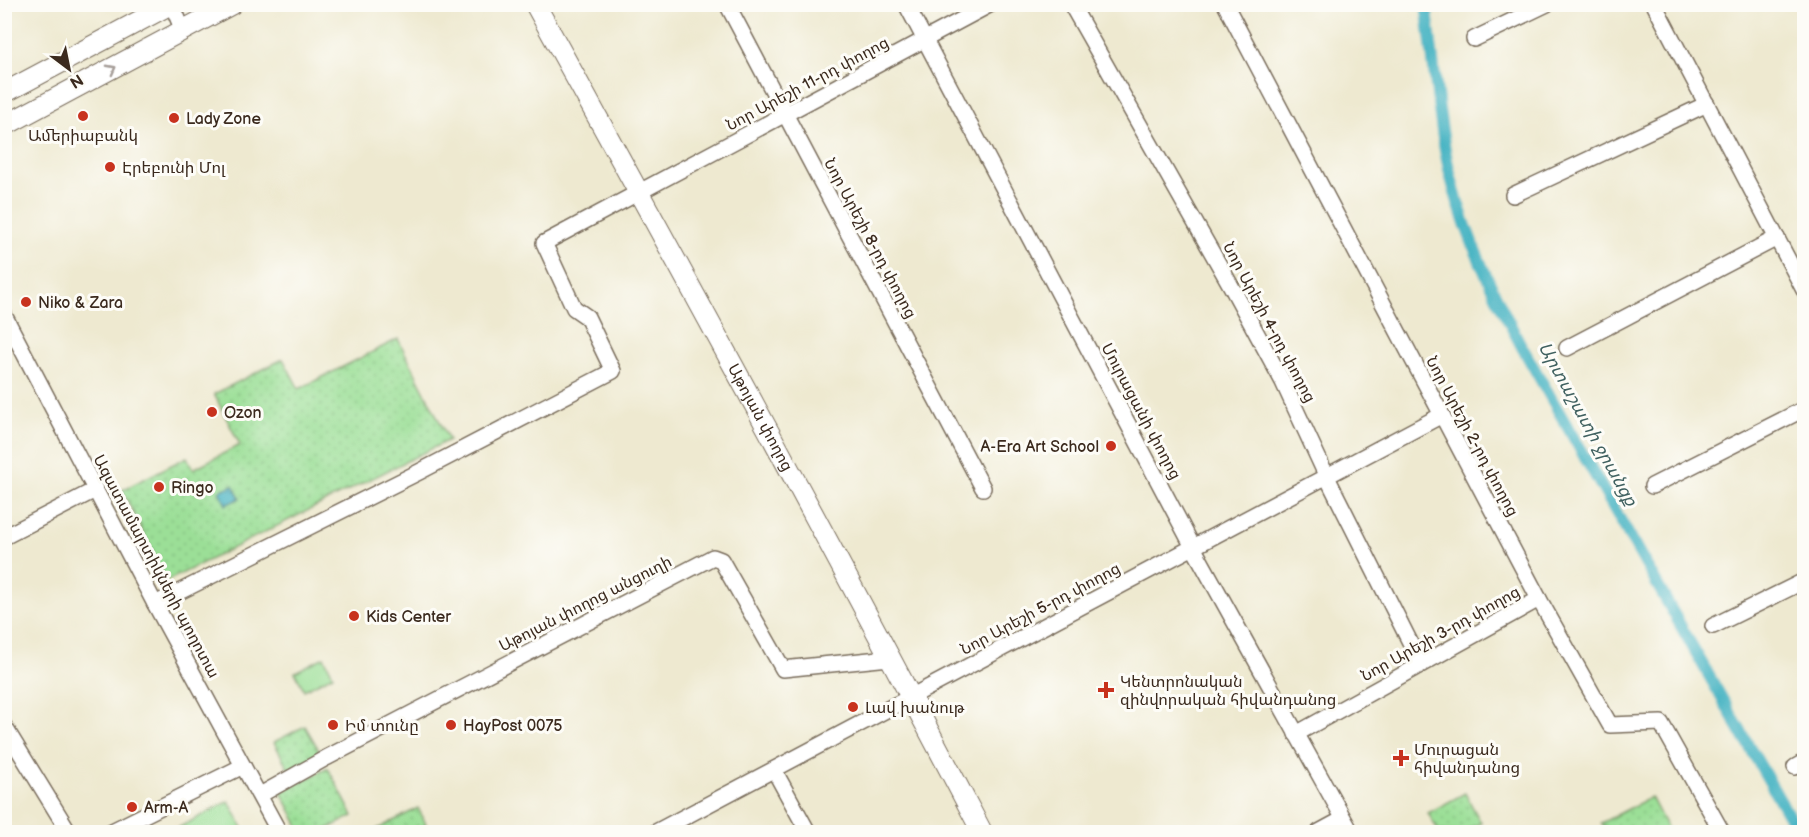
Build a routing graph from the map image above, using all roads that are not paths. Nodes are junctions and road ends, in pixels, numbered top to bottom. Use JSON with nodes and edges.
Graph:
{"nodes":[{"id":1,"x":171,"y":4,"type":"edge"},
{"id":2,"x":232,"y":4,"type":"edge"},
{"id":3,"x":535,"y":4,"type":"edge"},
{"id":4,"x":727,"y":4,"type":"edge"},
{"id":5,"x":906,"y":4,"type":"edge"},
{"id":6,"x":991,"y":4,"type":"edge"},
{"id":7,"x":1071,"y":4,"type":"edge"},
{"id":8,"x":1225,"y":4,"type":"edge"},
{"id":9,"x":1547,"y":4,"type":"edge"},
{"id":10,"x":1654,"y":4,"type":"edge"},
{"id":11,"x":183,"y":30,"type":"junction"},
{"id":12,"x":1474,"y":39,"type":"dead end"},
{"id":13,"x":925,"y":40,"type":"junction"},
{"id":14,"x":4,"y":93,"type":"edge"},
{"id":15,"x":1707,"y":104,"type":"junction"},
{"id":16,"x":785,"y":114,"type":"junction"},
{"id":17,"x":4,"y":126,"type":"edge"},
{"id":18,"x":639,"y":193,"type":"junction"},
{"id":19,"x":1513,"y":195,"type":"dead end"},
{"id":20,"x":1777,"y":238,"type":"junction"},
{"id":21,"x":1804,"y":290,"type":"edge"},
{"id":22,"x":4,"y":315,"type":"edge"},
{"id":23,"x":1567,"y":348,"type":"dead end"},
{"id":24,"x":1804,"y":409,"type":"edge"},
{"id":25,"x":1442,"y":415,"type":"junction"},
{"id":26,"x":1327,"y":477,"type":"junction"},
{"id":27,"x":1652,"y":486,"type":"dead end"},
{"id":28,"x":983,"y":488,"type":"dead end"},
{"id":29,"x":95,"y":490,"type":"junction"},
{"id":30,"x":4,"y":537,"type":"edge"},
{"id":31,"x":1193,"y":547,"type":"junction"},
{"id":32,"x":1804,"y":581,"type":"edge"},
{"id":33,"x":1539,"y":598,"type":"junction"},
{"id":34,"x":155,"y":604,"type":"junction"},
{"id":35,"x":1713,"y":627,"type":"dead end"},
{"id":36,"x":889,"y":658,"type":"junction"},
{"id":37,"x":1421,"y":664,"type":"junction"},
{"id":38,"x":911,"y":697,"type":"junction"},
{"id":39,"x":4,"y":726,"type":"edge"},
{"id":40,"x":1296,"y":734,"type":"junction"},
{"id":41,"x":243,"y":766,"type":"junction"},
{"id":42,"x":774,"y":770,"type":"junction"},
{"id":43,"x":260,"y":795,"type":"junction"},
{"id":44,"x":1347,"y":826,"type":"edge"},
{"id":45,"x":69,"y":832,"type":"edge"},
{"id":46,"x":110,"y":832,"type":"edge"},
{"id":47,"x":279,"y":832,"type":"edge"},
{"id":48,"x":656,"y":832,"type":"edge"},
{"id":49,"x":808,"y":832,"type":"edge"},
{"id":50,"x":982,"y":832,"type":"edge"},
{"id":51,"x":1319,"y":832,"type":"edge"},
{"id":52,"x":1722,"y":832,"type":"edge"}],
"edges":[{"from":1,"to":11,"type":"street"},
{"from":1,"to":14,"type":"main road"},
{"from":2,"to":11,"type":"main road"},
{"from":3,"to":18,"type":"main road","name":"Աթոյան փողոց"},
{"from":4,"to":16,"type":"street","name":"Նոր Արեշի 8-րդ փողոց"},
{"from":5,"to":13,"type":"street","name":"Մուրացանի փողոց"},
{"from":6,"to":13,"type":"street","name":"Նոր Արեշի 11-րդ փողոց"},
{"from":7,"to":26,"type":"street","name":"Նոր Արեշի 4-րդ փողոց"},
{"from":8,"to":25,"type":"street","name":"Նոր Արեշի 2-րդ փողոց"},
{"from":9,"to":12,"type":"street"},
{"from":10,"to":15,"type":"street"},
{"from":17,"to":11,"type":"main road","one_way":true},
{"from":13,"to":16,"type":"street","name":"Նոր Արեշի 11-րդ փողոց"},
{"from":13,"to":31,"type":"street","name":"Մուրացանի փողոց"},
{"from":15,"to":19,"type":"street"},
{"from":15,"to":20,"type":"street"},
{"from":16,"to":18,"type":"street","name":"Նոր Արեշի 11-րդ փողոց"},
{"from":16,"to":28,"type":"street","name":"Նոր Արեշի 8-րդ փողոց"},
{"from":18,"to":34,"type":"street","name":"Նոր Արեշի 11-րդ փողոց"},
{"from":18,"to":36,"type":"main road","name":"Աթոյան փողոց"},
{"from":20,"to":21,"type":"street"},
{"from":20,"to":23,"type":"street"},
{"from":22,"to":29,"type":"street","name":"Ազատամարտիկների պողոտա"},
{"from":24,"to":27,"type":"street"},
{"from":25,"to":26,"type":"street","name":"Նոր Արեշի 5-րդ փողոց"},
{"from":25,"to":33,"type":"street","name":"Նոր Արեշի 2-րդ փողոց"},
{"from":26,"to":31,"type":"street","name":"Նոր Արեշի 5-րդ փողոց"},
{"from":26,"to":37,"type":"street","name":"Նոր Արեշի 4-րդ փողոց"},
{"from":29,"to":30,"type":"street"},
{"from":29,"to":34,"type":"street","name":"Ազատամարտիկների պողոտա"},
{"from":31,"to":38,"type":"street","name":"Նոր Արեշի 5-րդ փողոց"},
{"from":31,"to":40,"type":"street","name":"Մուրացանի փողոց"},
{"from":32,"to":35,"type":"street"},
{"from":33,"to":37,"type":"street","name":"Նոր Արեշի 3-րդ փողոց"},
{"from":33,"to":52,"type":"street","name":"Նոր Արեշի 2-րդ փողոց"},
{"from":34,"to":41,"type":"street","name":"Ազատամարտիկների պողոտա"},
{"from":36,"to":38,"type":"main road","name":"Աթոյան փողոց"},
{"from":36,"to":43,"type":"street","name":"Աթոյան փողոց անցուղի"},
{"from":37,"to":40,"type":"street","name":"Նոր Արեշի 3-րդ փողոց"},
{"from":38,"to":42,"type":"street","name":"Նոր Արեշի 5-րդ փողոց"},
{"from":38,"to":50,"type":"main road","name":"Աթոյան փողոց"},
{"from":39,"to":45,"type":"street"},
{"from":40,"to":44,"type":"street","name":"Մուրացանի փողոց"},
{"from":41,"to":43,"type":"street","name":"Ազատամարտիկների պողոտա"},
{"from":41,"to":46,"type":"street"},
{"from":42,"to":48,"type":"street","name":"Նոր Արեշի 5-րդ փողոց"},
{"from":42,"to":49,"type":"street"},
{"from":43,"to":47,"type":"street","name":"Ազատամարտիկների պողոտա"},
{"from":44,"to":51,"type":"street"}]}
